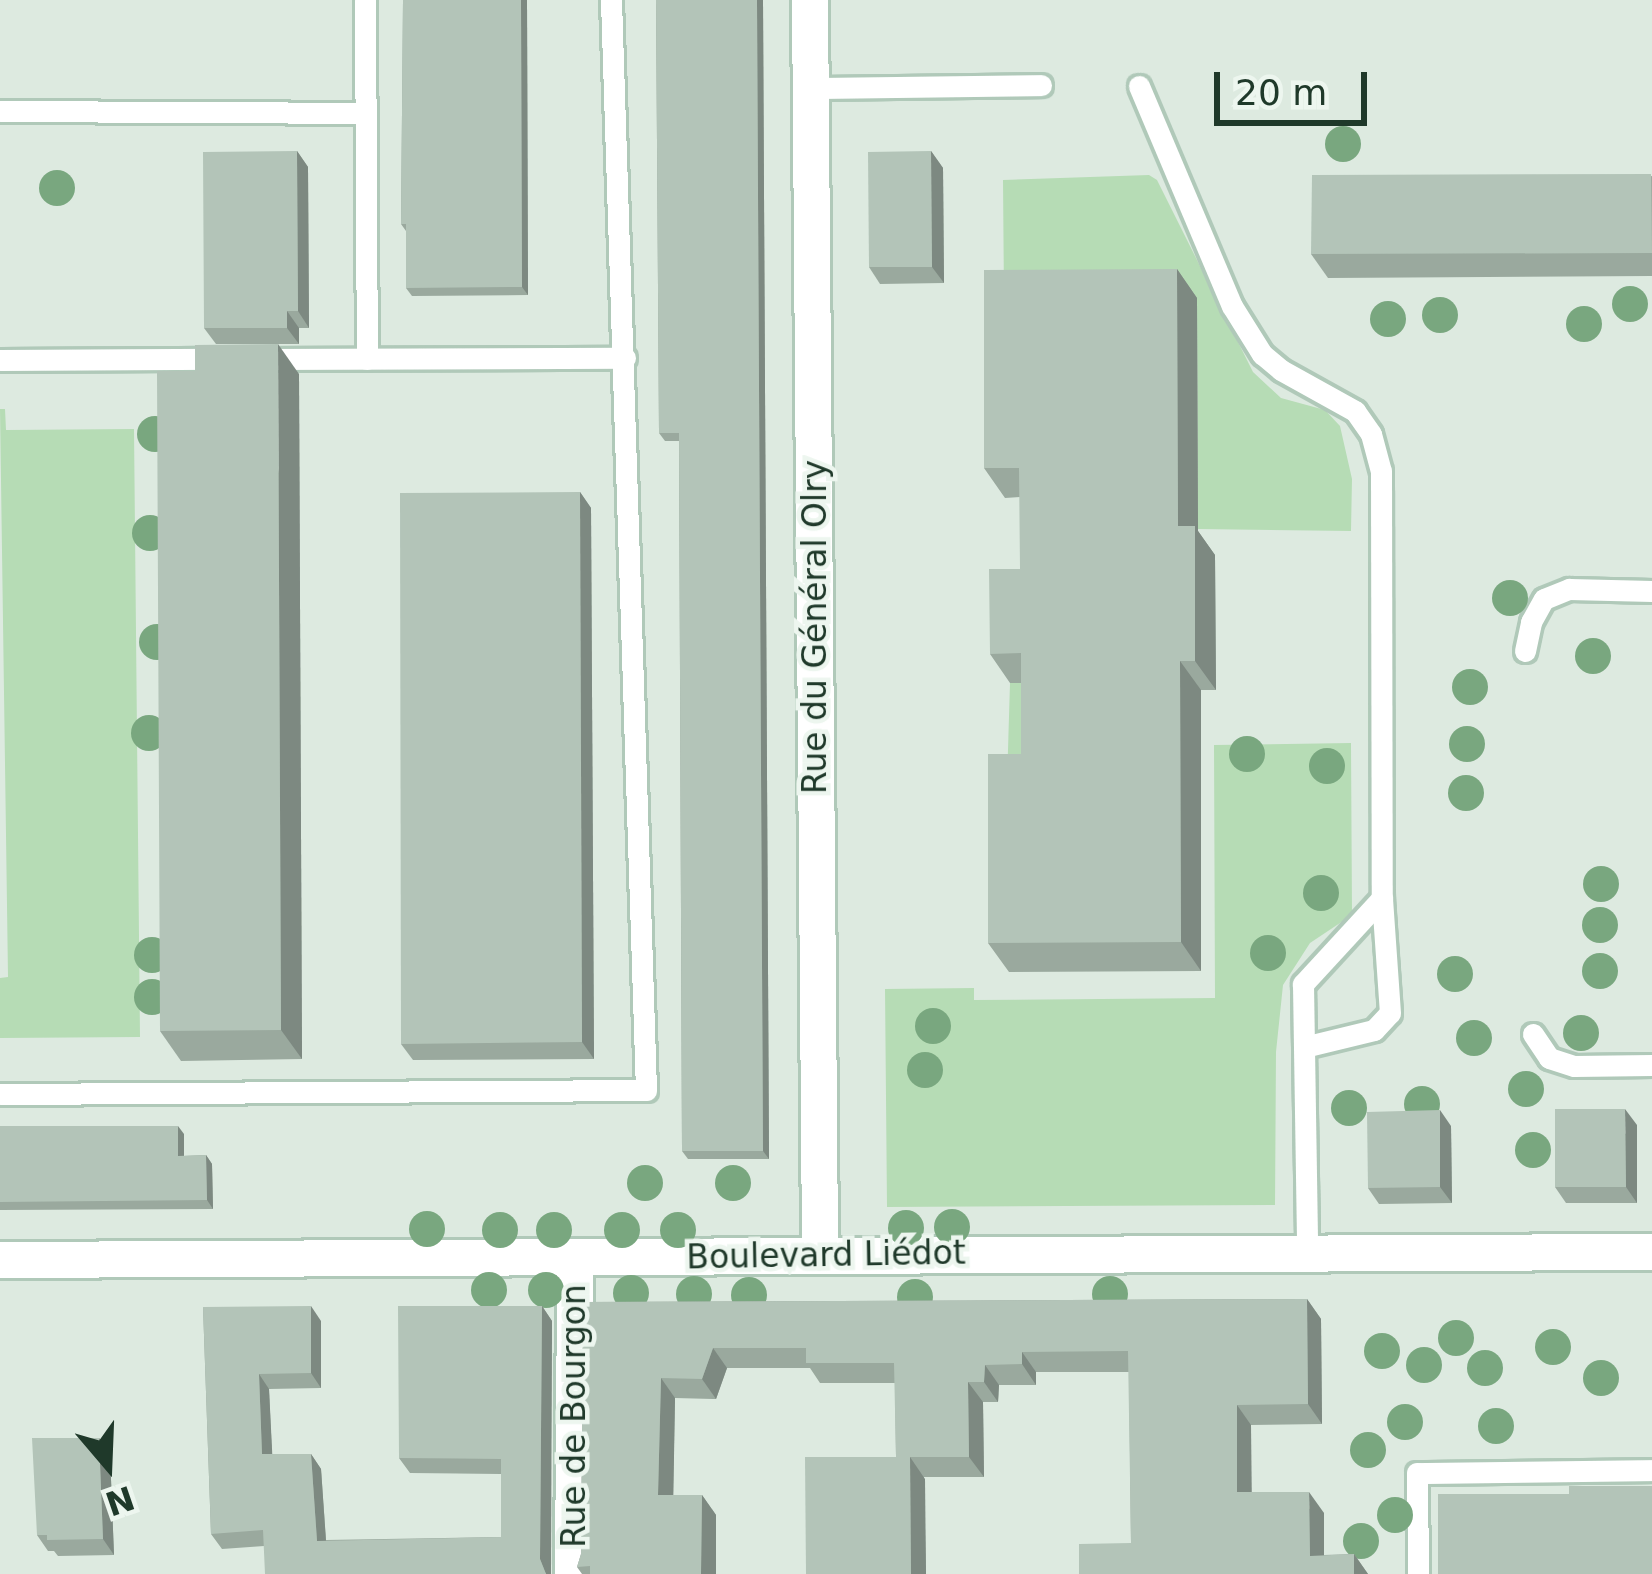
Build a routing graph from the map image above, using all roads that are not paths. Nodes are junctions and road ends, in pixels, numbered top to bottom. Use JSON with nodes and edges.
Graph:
{"nodes":[{"id":1,"x":365,"y":0,"type":"edge"},
{"id":2,"x":611,"y":0,"type":"edge"},
{"id":3,"x":810,"y":0,"type":"edge"},
{"id":4,"x":1041,"y":85,"type":"dead end"},
{"id":5,"x":1139,"y":86,"type":"dead end"},
{"id":6,"x":810,"y":88,"type":"junction"},
{"id":7,"x":0,"y":111,"type":"edge"},
{"id":8,"x":366,"y":113,"type":"junction"},
{"id":9,"x":625,"y":358,"type":"junction"},
{"id":10,"x":367,"y":359,"type":"junction"},
{"id":11,"x":0,"y":360,"type":"edge"},
{"id":12,"x":1652,"y":591,"type":"edge"},
{"id":13,"x":1526,"y":651,"type":"dead end"},
{"id":14,"x":1382,"y":898,"type":"junction"},
{"id":15,"x":1533,"y":1034,"type":"dead end"},
{"id":16,"x":1304,"y":1047,"type":"junction"},
{"id":17,"x":1652,"y":1065,"type":"edge"},
{"id":18,"x":0,"y":1094,"type":"edge"},
{"id":19,"x":1652,"y":1252,"type":"edge"},
{"id":20,"x":820,"y":1253,"type":"junction"},
{"id":21,"x":1307,"y":1253,"type":"junction"},
{"id":22,"x":575,"y":1258,"type":"junction"},
{"id":23,"x":0,"y":1260,"type":"edge"},
{"id":24,"x":1652,"y":1470,"type":"edge"},
{"id":25,"x":572,"y":1574,"type":"edge"},
{"id":26,"x":1418,"y":1574,"type":"edge"}],
"edges":[{"from":1,"to":8,"type":"lane"},
{"from":2,"to":9,"type":"lane"},
{"from":3,"to":6,"type":"main road","name":"Rue du Général Olry"},
{"from":4,"to":6,"type":"lane"},
{"from":5,"to":14,"type":"lane"},
{"from":6,"to":20,"type":"main road","name":"Rue du Général Olry"},
{"from":7,"to":8,"type":"lane"},
{"from":8,"to":10,"type":"lane"},
{"from":9,"to":10,"type":"lane"},
{"from":9,"to":18,"type":"lane"},
{"from":10,"to":11,"type":"lane"},
{"from":12,"to":13,"type":"lane"},
{"from":14,"to":16,"type":"lane"},
{"from":14,"to":16,"type":"lane"},
{"from":15,"to":17,"type":"lane"},
{"from":16,"to":21,"type":"lane"},
{"from":19,"to":21,"type":"main road","name":"Boulevard Liédot"},
{"from":20,"to":21,"type":"main road","name":"Boulevard Liédot"},
{"from":20,"to":22,"type":"main road","name":"Boulevard Liédot"},
{"from":22,"to":23,"type":"main road","name":"Boulevard Liédot"},
{"from":22,"to":25,"type":"main road","name":"Rue de Bourgon"},
{"from":24,"to":26,"type":"lane"}]}
